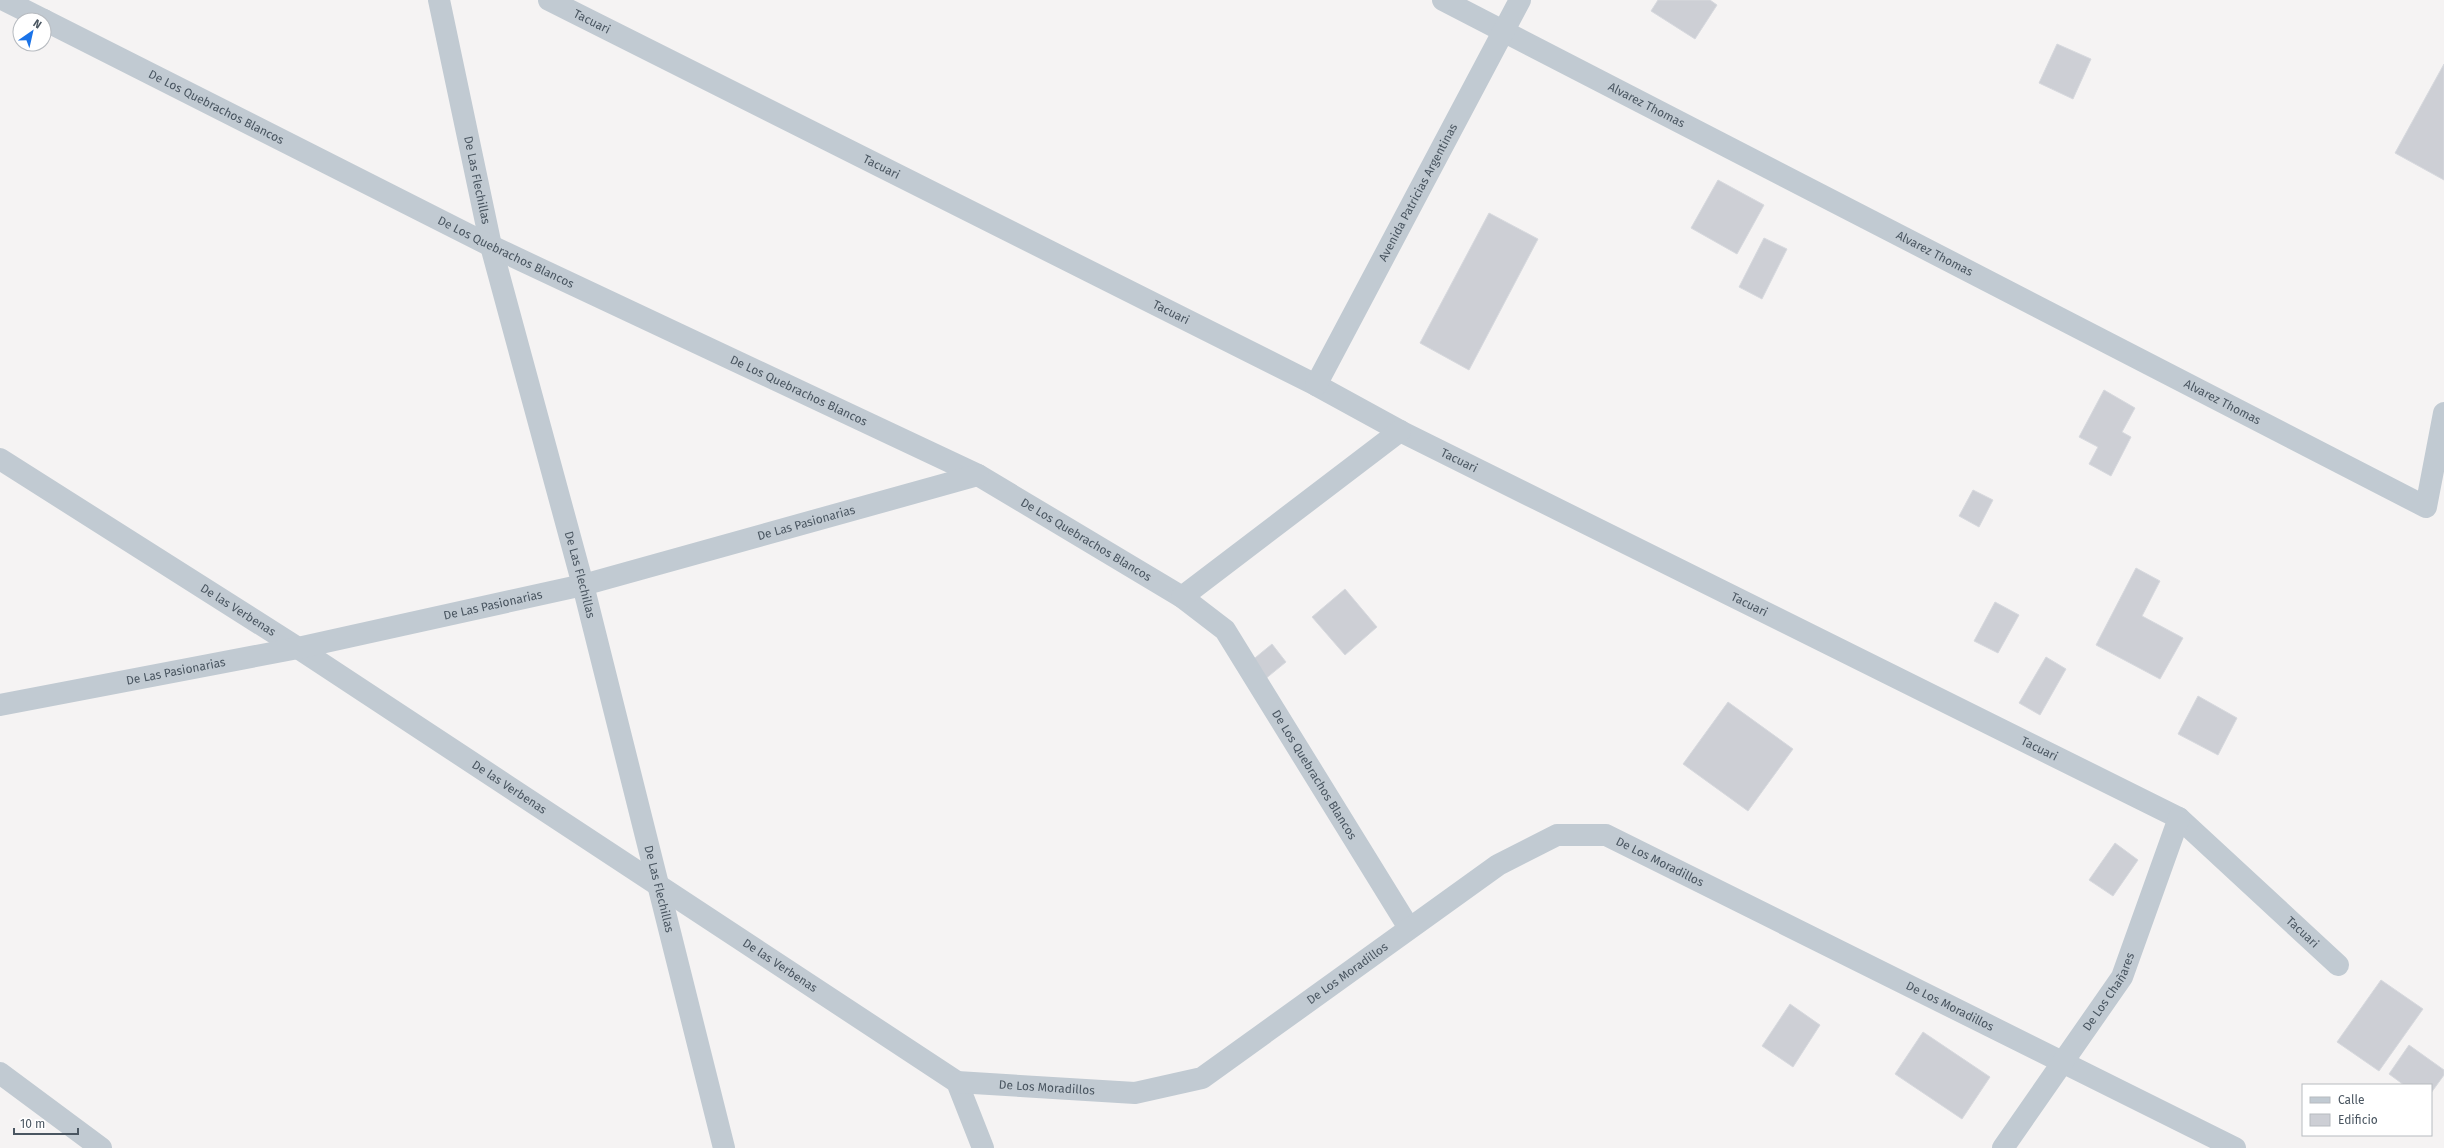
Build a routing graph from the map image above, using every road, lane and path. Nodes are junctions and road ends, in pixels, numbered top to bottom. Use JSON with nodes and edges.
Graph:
{"nodes":[{"id":1,"x":4,"y":0,"type":"edge"},
{"id":2,"x":439,"y":0,"type":"edge"},
{"id":3,"x":549,"y":0,"type":"edge"},
{"id":4,"x":1443,"y":0,"type":"edge"},
{"id":5,"x":1520,"y":0,"type":"edge"},
{"id":6,"x":28,"y":12,"type":"edge"},
{"id":7,"x":52,"y":24,"type":"edge"},
{"id":8,"x":1503,"y":32,"type":"junction"},
{"id":9,"x":491,"y":246,"type":"junction"},
{"id":10,"x":1316,"y":385,"type":"junction"},
{"id":11,"x":2444,"y":413,"type":"edge"},
{"id":12,"x":1400,"y":431,"type":"junction"},
{"id":13,"x":0,"y":459,"type":"edge"},
{"id":14,"x":978,"y":475,"type":"junction"},
{"id":15,"x":583,"y":586,"type":"junction"},
{"id":16,"x":1182,"y":597,"type":"junction"},
{"id":17,"x":298,"y":648,"type":"junction"},
{"id":18,"x":0,"y":705,"type":"edge"},
{"id":19,"x":2179,"y":818,"type":"junction"},
{"id":20,"x":658,"y":885,"type":"junction"},
{"id":21,"x":1409,"y":928,"type":"junction"},
{"id":22,"x":2338,"y":965,"type":"dead end"},
{"id":23,"x":2063,"y":1062,"type":"junction"},
{"id":24,"x":0,"y":1073,"type":"edge"},
{"id":25,"x":957,"y":1082,"type":"junction"},
{"id":26,"x":101,"y":1148,"type":"edge"},
{"id":27,"x":724,"y":1148,"type":"edge"},
{"id":28,"x":983,"y":1148,"type":"edge"},
{"id":29,"x":2003,"y":1148,"type":"edge"},
{"id":30,"x":2235,"y":1148,"type":"edge"}],
"edges":[{"from":1,"to":6,"type":"street","name":"De Los Quebrachos Blancos"},
{"from":2,"to":9,"type":"street","name":"De Las Flechillas"},
{"from":3,"to":10,"type":"street","name":"Tacuari"},
{"from":4,"to":8,"type":"street","name":"Alvarez Thomas"},
{"from":5,"to":8,"type":"street","name":"Avenida Patricias Argentinas"},
{"from":7,"to":9,"type":"street","name":"De Los Quebrachos Blancos"},
{"from":8,"to":10,"type":"street","name":"Avenida Patricias Argentinas"},
{"from":8,"to":11,"type":"street","name":"Alvarez Thomas"},
{"from":9,"to":14,"type":"street","name":"De Los Quebrachos Blancos"},
{"from":9,"to":15,"type":"street","name":"De Las Flechillas"},
{"from":10,"to":12,"type":"street","name":"Tacuari"},
{"from":12,"to":16,"type":"street"},
{"from":12,"to":19,"type":"street","name":"Tacuari"},
{"from":13,"to":17,"type":"street","name":"De las Verbenas"},
{"from":14,"to":15,"type":"street","name":"De Las Pasionarias"},
{"from":14,"to":16,"type":"street","name":"De Los Quebrachos Blancos"},
{"from":15,"to":17,"type":"street","name":"De Las Pasionarias"},
{"from":15,"to":20,"type":"street","name":"De Las Flechillas"},
{"from":16,"to":21,"type":"street","name":"De Los Quebrachos Blancos"},
{"from":17,"to":18,"type":"street","name":"De Las Pasionarias"},
{"from":17,"to":20,"type":"street","name":"De las Verbenas"},
{"from":19,"to":22,"type":"street","name":"Tacuari"},
{"from":19,"to":23,"type":"street","name":"De Los Chañares"},
{"from":20,"to":25,"type":"street","name":"De las Verbenas"},
{"from":20,"to":27,"type":"street","name":"De Las Flechillas"},
{"from":21,"to":23,"type":"street","name":"De Los Moradillos"},
{"from":21,"to":25,"type":"street","name":"De Los Moradillos"},
{"from":23,"to":29,"type":"street","name":"De Los Chañares"},
{"from":23,"to":30,"type":"street","name":"De Los Moradillos"},
{"from":24,"to":26,"type":"street"},
{"from":25,"to":28,"type":"street"}]}
